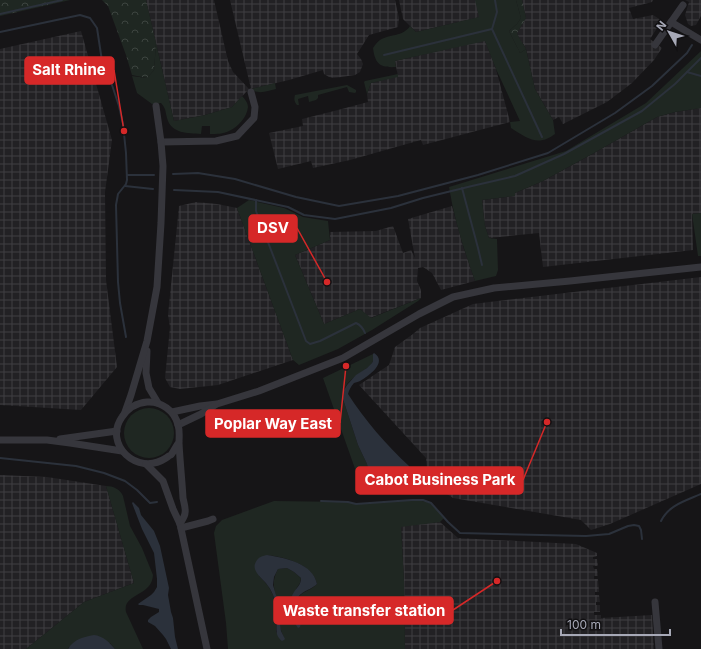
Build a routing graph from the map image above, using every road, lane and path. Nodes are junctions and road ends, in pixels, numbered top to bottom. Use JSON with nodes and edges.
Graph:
{"nodes":[{"id":1,"x":683,"y":5,"type":"dead end"},
{"id":2,"x":671,"y":22,"type":"junction"},
{"id":3,"x":701,"y":40,"type":"edge"},
{"id":4,"x":655,"y":45,"type":"dead end"},
{"id":5,"x":251,"y":92,"type":"dead end"},
{"id":6,"x":156,"y":106,"type":"dead end"},
{"id":7,"x":161,"y":142,"type":"junction"},
{"id":8,"x":701,"y":267,"type":"edge"},
{"id":9,"x":147,"y":341,"type":"junction"},
{"id":10,"x":158,"y":403,"type":"junction"},
{"id":11,"x":217,"y":404,"type":"junction"},
{"id":12,"x":125,"y":412,"type":"junction"},
{"id":13,"x":172,"y":412,"type":"junction"},
{"id":14,"x":178,"y":425,"type":"junction"},
{"id":15,"x":117,"y":431,"type":"junction"},
{"id":16,"x":0,"y":440,"type":"edge"},
{"id":17,"x":47,"y":440,"type":"junction"},
{"id":18,"x":179,"y":442,"type":"junction"},
{"id":19,"x":122,"y":451,"type":"junction"},
{"id":20,"x":146,"y":464,"type":"junction"},
{"id":21,"x":213,"y":519,"type":"dead end"},
{"id":22,"x":180,"y":526,"type":"junction"},
{"id":23,"x":656,"y":602,"type":"dead end"},
{"id":24,"x":207,"y":649,"type":"edge"},
{"id":25,"x":659,"y":649,"type":"edge"}],
"edges":[{"from":1,"to":2,"type":"street"},
{"from":2,"to":3,"type":"street"},
{"from":2,"to":4,"type":"street"},
{"from":5,"to":7,"type":"street"},
{"from":6,"to":7,"type":"street"},
{"from":7,"to":9,"type":"street"},
{"from":8,"to":11,"type":"street"},
{"from":9,"to":10,"type":"street"},
{"from":9,"to":12,"type":"street"},
{"from":10,"to":12,"type":"street"},
{"from":10,"to":13,"type":"street"},
{"from":11,"to":13,"type":"street"},
{"from":11,"to":14,"type":"street"},
{"from":12,"to":15,"type":"street"},
{"from":13,"to":14,"type":"street"},
{"from":14,"to":18,"type":"street"},
{"from":15,"to":17,"type":"street"},
{"from":15,"to":19,"type":"street"},
{"from":16,"to":17,"type":"street"},
{"from":17,"to":19,"type":"street"},
{"from":18,"to":20,"type":"street"},
{"from":18,"to":22,"type":"street"},
{"from":19,"to":20,"type":"street"},
{"from":20,"to":22,"type":"street"},
{"from":21,"to":22,"type":"street"},
{"from":22,"to":24,"type":"street"},
{"from":23,"to":25,"type":"street"}]}
